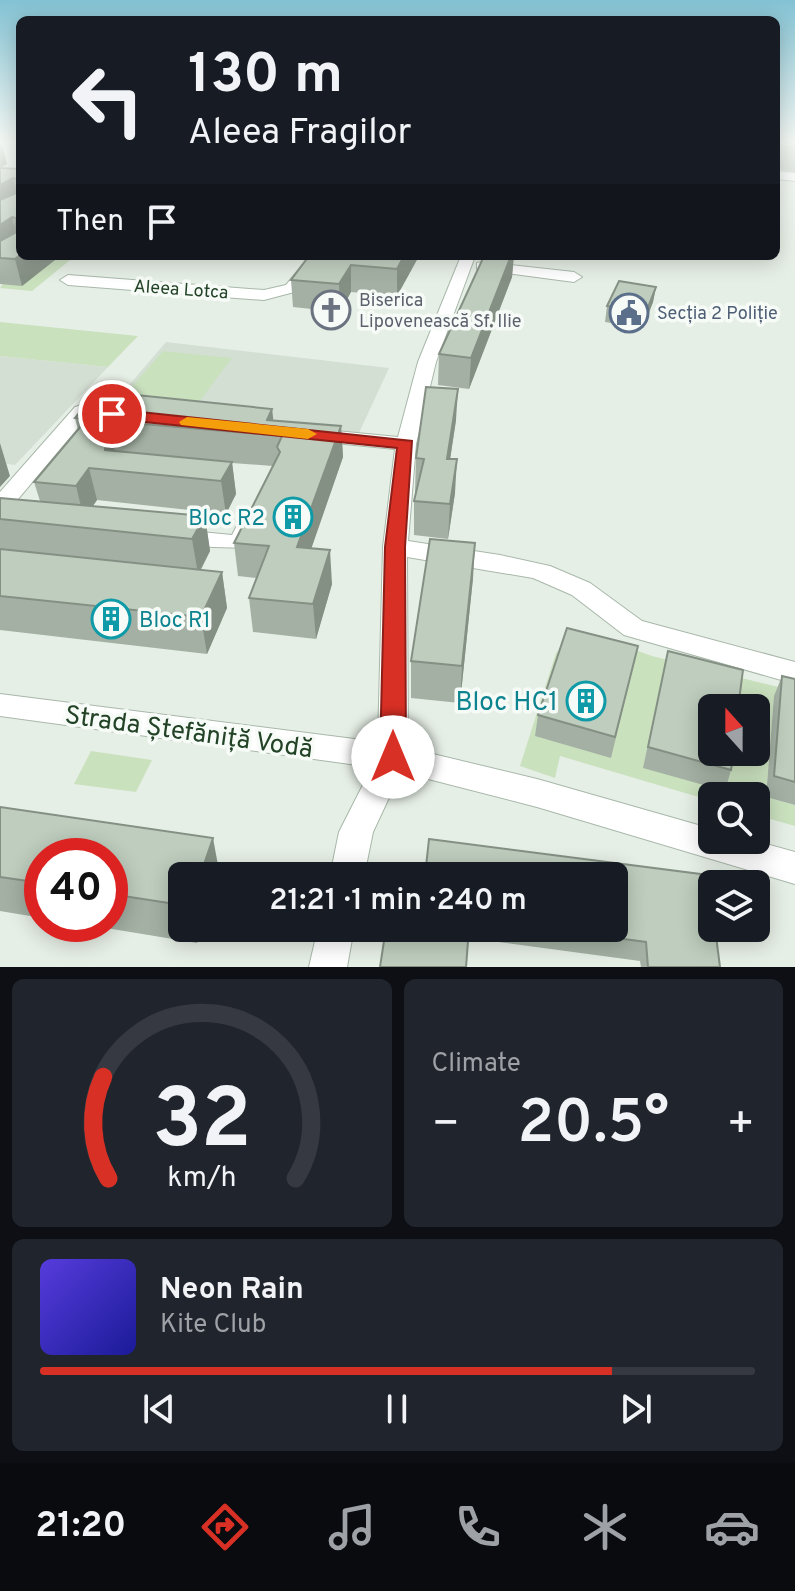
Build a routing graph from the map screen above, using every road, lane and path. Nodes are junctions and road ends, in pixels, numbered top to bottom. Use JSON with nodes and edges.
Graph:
{"nodes":[{"id":1,"x":315,"y":260,"type":"edge"},
{"id":2,"x":467,"y":260,"type":"edge"},
{"id":3,"x":574,"y":277,"type":"dead end"},
{"id":4,"x":68,"y":280,"type":"dead end"},
{"id":5,"x":127,"y":416,"type":"edge"},
{"id":6,"x":292,"y":433,"type":"edge"},
{"id":7,"x":406,"y":444,"type":"junction"},
{"id":8,"x":257,"y":507,"type":"edge"},
{"id":9,"x":5,"y":516,"type":"edge"},
{"id":10,"x":150,"y":535,"type":"edge"},
{"id":11,"x":395,"y":547,"type":"junction"},
{"id":12,"x":795,"y":673,"type":"edge"},
{"id":13,"x":0,"y":705,"type":"edge"},
{"id":14,"x":393,"y":757,"type":"junction"},
{"id":15,"x":350,"y":862,"type":"edge"},
{"id":16,"x":795,"y":868,"type":"edge"},
{"id":17,"x":333,"y":942,"type":"edge"},
{"id":18,"x":328,"y":967,"type":"edge"}],
"edges":[{"from":1,"to":4,"type":"street","name":"Aleea Lotca"},
{"from":2,"to":3,"type":"street"},
{"from":2,"to":7,"type":"street"},
{"from":5,"to":9,"type":"street"},
{"from":6,"to":7,"type":"street"},
{"from":7,"to":11,"type":"street"},
{"from":8,"to":10,"type":"street"},
{"from":11,"to":12,"type":"street"},
{"from":11,"to":14,"type":"street"},
{"from":13,"to":14,"type":"street","name":"Strada Ștefăniță Vodă"},
{"from":14,"to":15,"type":"street"},
{"from":14,"to":16,"type":"street","name":"Strada Ștefăniță Vodă"},
{"from":17,"to":18,"type":"street"}]}
